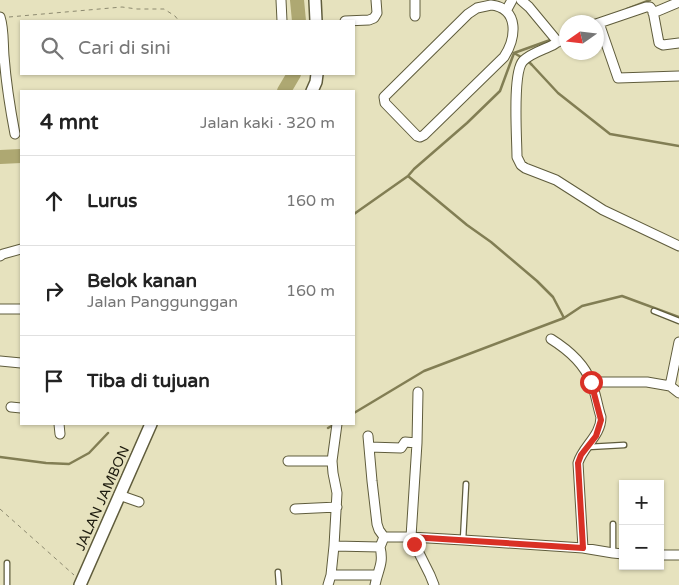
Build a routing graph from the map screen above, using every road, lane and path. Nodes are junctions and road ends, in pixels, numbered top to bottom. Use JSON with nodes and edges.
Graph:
{"nodes":[{"id":1,"x":281,"y":0,"type":"edge"},
{"id":2,"x":314,"y":0,"type":"edge"},
{"id":3,"x":376,"y":0,"type":"edge"},
{"id":4,"x":415,"y":0,"type":"edge"},
{"id":5,"x":512,"y":0,"type":"edge"},
{"id":6,"x":521,"y":0,"type":"edge"},
{"id":7,"x":679,"y":2,"type":"edge"},
{"id":8,"x":495,"y":3,"type":"edge"},
{"id":9,"x":506,"y":11,"type":"junction"},
{"id":10,"x":653,"y":14,"type":"junction"},
{"id":11,"x":415,"y":16,"type":"dead end"},
{"id":12,"x":0,"y":18,"type":"edge"},
{"id":13,"x":178,"y":20,"type":"edge"},
{"id":14,"x":282,"y":20,"type":"edge"},
{"id":15,"x":316,"y":20,"type":"edge"},
{"id":16,"x":355,"y":21,"type":"edge"},
{"id":17,"x":604,"y":21,"type":"edge"},
{"id":18,"x":555,"y":39,"type":"junction"},
{"id":19,"x":559,"y":39,"type":"edge"},
{"id":20,"x":604,"y":40,"type":"edge"},
{"id":21,"x":679,"y":43,"type":"edge"},
{"id":22,"x":317,"y":75,"type":"edge"},
{"id":23,"x":679,"y":76,"type":"edge"},
{"id":24,"x":312,"y":90,"type":"edge"},
{"id":25,"x":15,"y":134,"type":"dead end"},
{"id":26,"x":679,"y":246,"type":"edge"},
{"id":27,"x":20,"y":249,"type":"edge"},
{"id":28,"x":0,"y":256,"type":"edge"},
{"id":29,"x":0,"y":309,"type":"edge"},
{"id":30,"x":20,"y":309,"type":"edge"},
{"id":31,"x":654,"y":311,"type":"dead end"},
{"id":32,"x":679,"y":321,"type":"edge"},
{"id":33,"x":551,"y":339,"type":"dead end"},
{"id":34,"x":679,"y":342,"type":"edge"},
{"id":35,"x":0,"y":361,"type":"edge"},
{"id":36,"x":20,"y":363,"type":"edge"},
{"id":37,"x":591,"y":382,"type":"junction"},
{"id":38,"x":670,"y":386,"type":"junction"},
{"id":39,"x":418,"y":392,"type":"dead end"},
{"id":40,"x":679,"y":392,"type":"edge"},
{"id":41,"x":11,"y":407,"type":"dead end"},
{"id":42,"x":20,"y":408,"type":"edge"},
{"id":43,"x":59,"y":425,"type":"edge"},
{"id":44,"x":151,"y":425,"type":"edge"},
{"id":45,"x":337,"y":425,"type":"edge"},
{"id":46,"x":60,"y":434,"type":"dead end"},
{"id":47,"x":368,"y":436,"type":"dead end"},
{"id":48,"x":417,"y":444,"type":"junction"},
{"id":49,"x":624,"y":446,"type":"dead end"},
{"id":50,"x":588,"y":447,"type":"junction"},
{"id":51,"x":369,"y":448,"type":"junction"},
{"id":52,"x":288,"y":461,"type":"dead end"},
{"id":53,"x":332,"y":461,"type":"junction"},
{"id":54,"x":466,"y":484,"type":"dead end"},
{"id":55,"x":119,"y":494,"type":"junction"},
{"id":56,"x":139,"y":502,"type":"dead end"},
{"id":57,"x":337,"y":507,"type":"junction"},
{"id":58,"x":0,"y":509,"type":"edge"},
{"id":59,"x":295,"y":509,"type":"dead end"},
{"id":60,"x":613,"y":524,"type":"dead end"},
{"id":61,"x":384,"y":537,"type":"junction"},
{"id":62,"x":411,"y":537,"type":"junction"},
{"id":63,"x":463,"y":540,"type":"junction"},
{"id":64,"x":334,"y":546,"type":"junction"},
{"id":65,"x":380,"y":547,"type":"junction"},
{"id":66,"x":583,"y":548,"type":"junction"},
{"id":67,"x":618,"y":553,"type":"edge"},
{"id":68,"x":664,"y":554,"type":"edge"},
{"id":69,"x":679,"y":555,"type":"edge"},
{"id":70,"x":7,"y":563,"type":"dead end"},
{"id":71,"x":278,"y":572,"type":"dead end"},
{"id":72,"x":331,"y":575,"type":"junction"},
{"id":73,"x":376,"y":580,"type":"edge"},
{"id":74,"x":83,"y":584,"type":"edge"},
{"id":75,"x":7,"y":585,"type":"edge"},
{"id":76,"x":279,"y":585,"type":"edge"},
{"id":77,"x":328,"y":585,"type":"edge"},
{"id":78,"x":434,"y":585,"type":"edge"}],
"edges":[{"from":1,"to":14,"type":"street"},
{"from":2,"to":15,"type":"main road"},
{"from":3,"to":16,"type":"street"},
{"from":4,"to":11,"type":"street"},
{"from":5,"to":9,"type":"street"},
{"from":6,"to":18,"type":"street"},
{"from":7,"to":10,"type":"street"},
{"from":8,"to":9,"type":"street"},
{"from":8,"to":9,"type":"street"},
{"from":10,"to":17,"type":"street"},
{"from":10,"to":21,"type":"street"},
{"from":12,"to":13,"type":"path"},
{"from":12,"to":25,"type":"street"},
{"from":18,"to":19,"type":"street"},
{"from":18,"to":26,"type":"street"},
{"from":20,"to":23,"type":"street"},
{"from":22,"to":24,"type":"main road"},
{"from":27,"to":28,"type":"street"},
{"from":29,"to":30,"type":"street"},
{"from":31,"to":32,"type":"lane"},
{"from":33,"to":37,"type":"street"},
{"from":34,"to":38,"type":"street"},
{"from":35,"to":36,"type":"street"},
{"from":37,"to":38,"type":"street"},
{"from":37,"to":50,"type":"street"},
{"from":38,"to":40,"type":"street"},
{"from":39,"to":48,"type":"street"},
{"from":41,"to":42,"type":"street"},
{"from":43,"to":46,"type":"street"},
{"from":44,"to":55,"type":"main road","name":"JALAN JAMBON"},
{"from":45,"to":53,"type":"street"},
{"from":47,"to":51,"type":"street"},
{"from":48,"to":51,"type":"street"},
{"from":48,"to":62,"type":"street"},
{"from":49,"to":50,"type":"lane"},
{"from":50,"to":66,"type":"street"},
{"from":51,"to":61,"type":"street"},
{"from":52,"to":53,"type":"street"},
{"from":53,"to":57,"type":"street"},
{"from":54,"to":63,"type":"lane"},
{"from":55,"to":56,"type":"street"},
{"from":55,"to":74,"type":"main road","name":"JALAN JAMBON"},
{"from":57,"to":59,"type":"street"},
{"from":57,"to":64,"type":"street"},
{"from":58,"to":74,"type":"path"},
{"from":60,"to":67,"type":"lane"},
{"from":61,"to":62,"type":"street"},
{"from":61,"to":65,"type":"street"},
{"from":62,"to":63,"type":"street"},
{"from":62,"to":78,"type":"street"},
{"from":63,"to":66,"type":"street"},
{"from":64,"to":65,"type":"street"},
{"from":64,"to":72,"type":"street"},
{"from":65,"to":73,"type":"street"},
{"from":66,"to":67,"type":"street"},
{"from":68,"to":69,"type":"street"},
{"from":70,"to":75,"type":"lane"},
{"from":71,"to":76,"type":"lane"},
{"from":72,"to":73,"type":"street"},
{"from":72,"to":77,"type":"street"}]}
